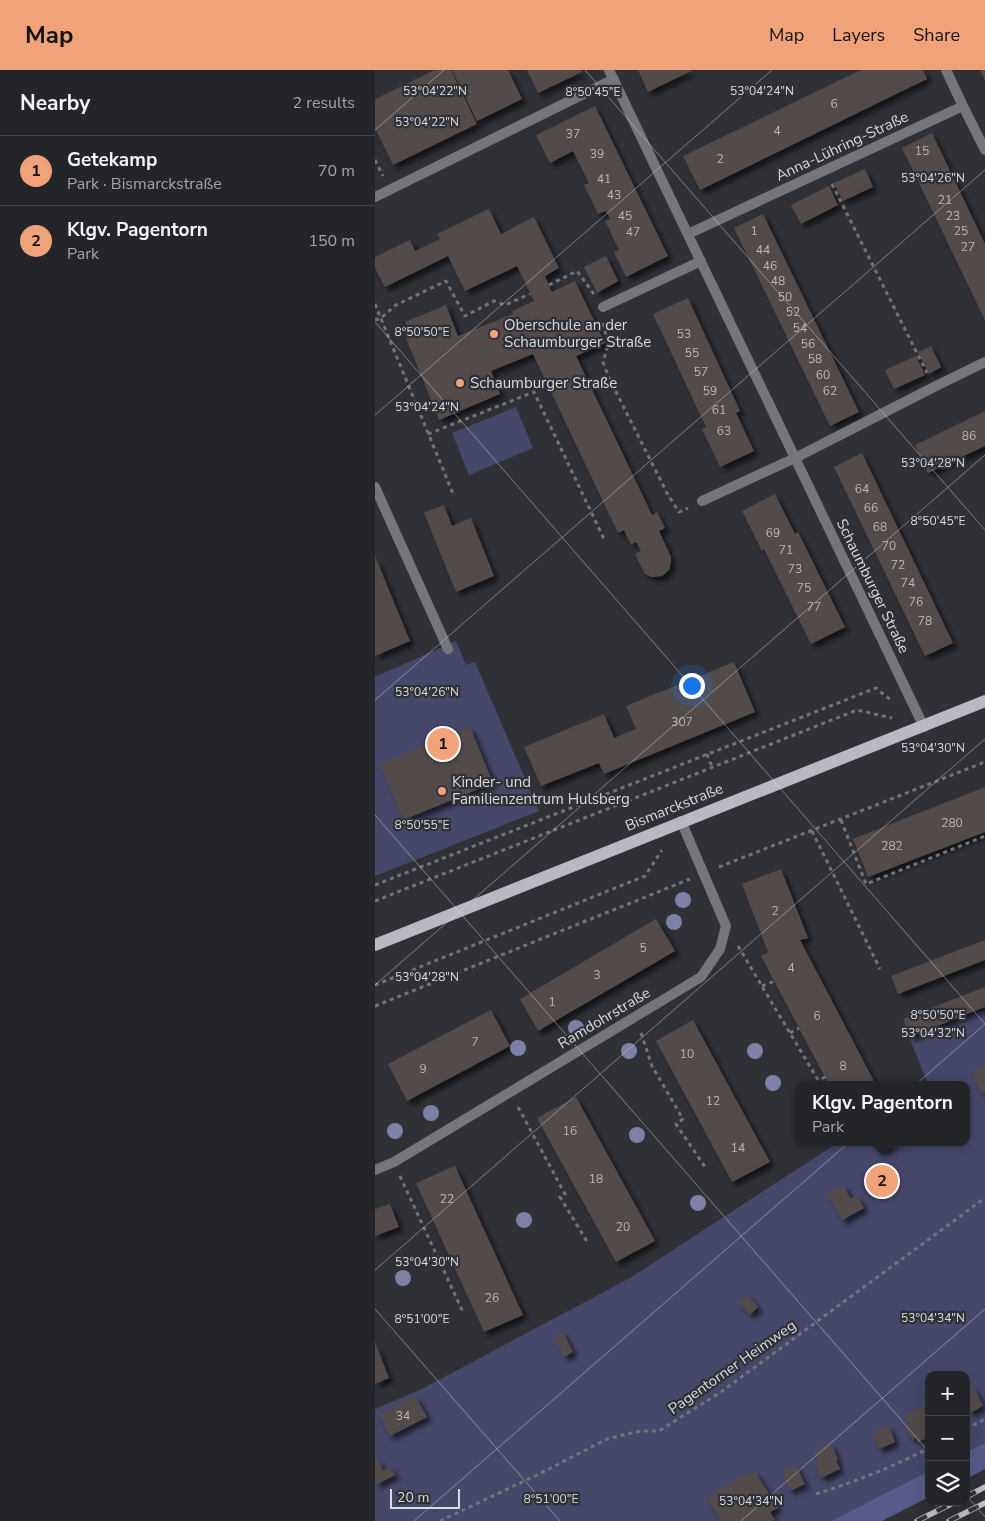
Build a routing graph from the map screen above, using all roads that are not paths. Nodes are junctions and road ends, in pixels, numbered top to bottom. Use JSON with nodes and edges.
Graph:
{"nodes":[{"id":1,"x":946,"y":70,"type":"edge"},
{"id":2,"x":611,"y":75,"type":"edge"},
{"id":3,"x":963,"y":106,"type":"junction"},
{"id":4,"x":985,"y":150,"type":"edge"},
{"id":5,"x":375,"y":197,"type":"edge"},
{"id":6,"x":688,"y":234,"type":"junction"},
{"id":7,"x":701,"y":260,"type":"junction"},
{"id":8,"x":603,"y":307,"type":"road end"},
{"id":9,"x":985,"y":362,"type":"edge"},
{"id":10,"x":795,"y":458,"type":"junction"},
{"id":11,"x":375,"y":487,"type":"edge"},
{"id":12,"x":702,"y":502,"type":"dead end"},
{"id":13,"x":448,"y":649,"type":"dead end"},
{"id":14,"x":985,"y":701,"type":"edge"},
{"id":15,"x":924,"y":727,"type":"junction"},
{"id":16,"x":681,"y":821,"type":"junction"},
{"id":17,"x":375,"y":945,"type":"edge"},
{"id":18,"x":375,"y":1170,"type":"edge"}],
"edges":[{"from":1,"to":3,"type":"street"},
{"from":2,"to":5,"type":"street"},
{"from":2,"to":6,"type":"street","name":"Schaumburger Straße"},
{"from":3,"to":4,"type":"street"},
{"from":3,"to":6,"type":"street","name":"Anna-Lühring-Straße"},
{"from":6,"to":7,"type":"street","name":"Schaumburger Straße"},
{"from":7,"to":8,"type":"street"},
{"from":7,"to":10,"type":"street","name":"Schaumburger Straße"},
{"from":9,"to":10,"type":"street"},
{"from":10,"to":12,"type":"street"},
{"from":10,"to":15,"type":"street","name":"Schaumburger Straße"},
{"from":11,"to":13,"type":"street"},
{"from":14,"to":15,"type":"main road","name":"Bismarckstraße"},
{"from":15,"to":16,"type":"main road","name":"Bismarckstraße"},
{"from":16,"to":17,"type":"main road","name":"Bismarckstraße"},
{"from":16,"to":18,"type":"street","name":"Ramdohrstraße"}]}
